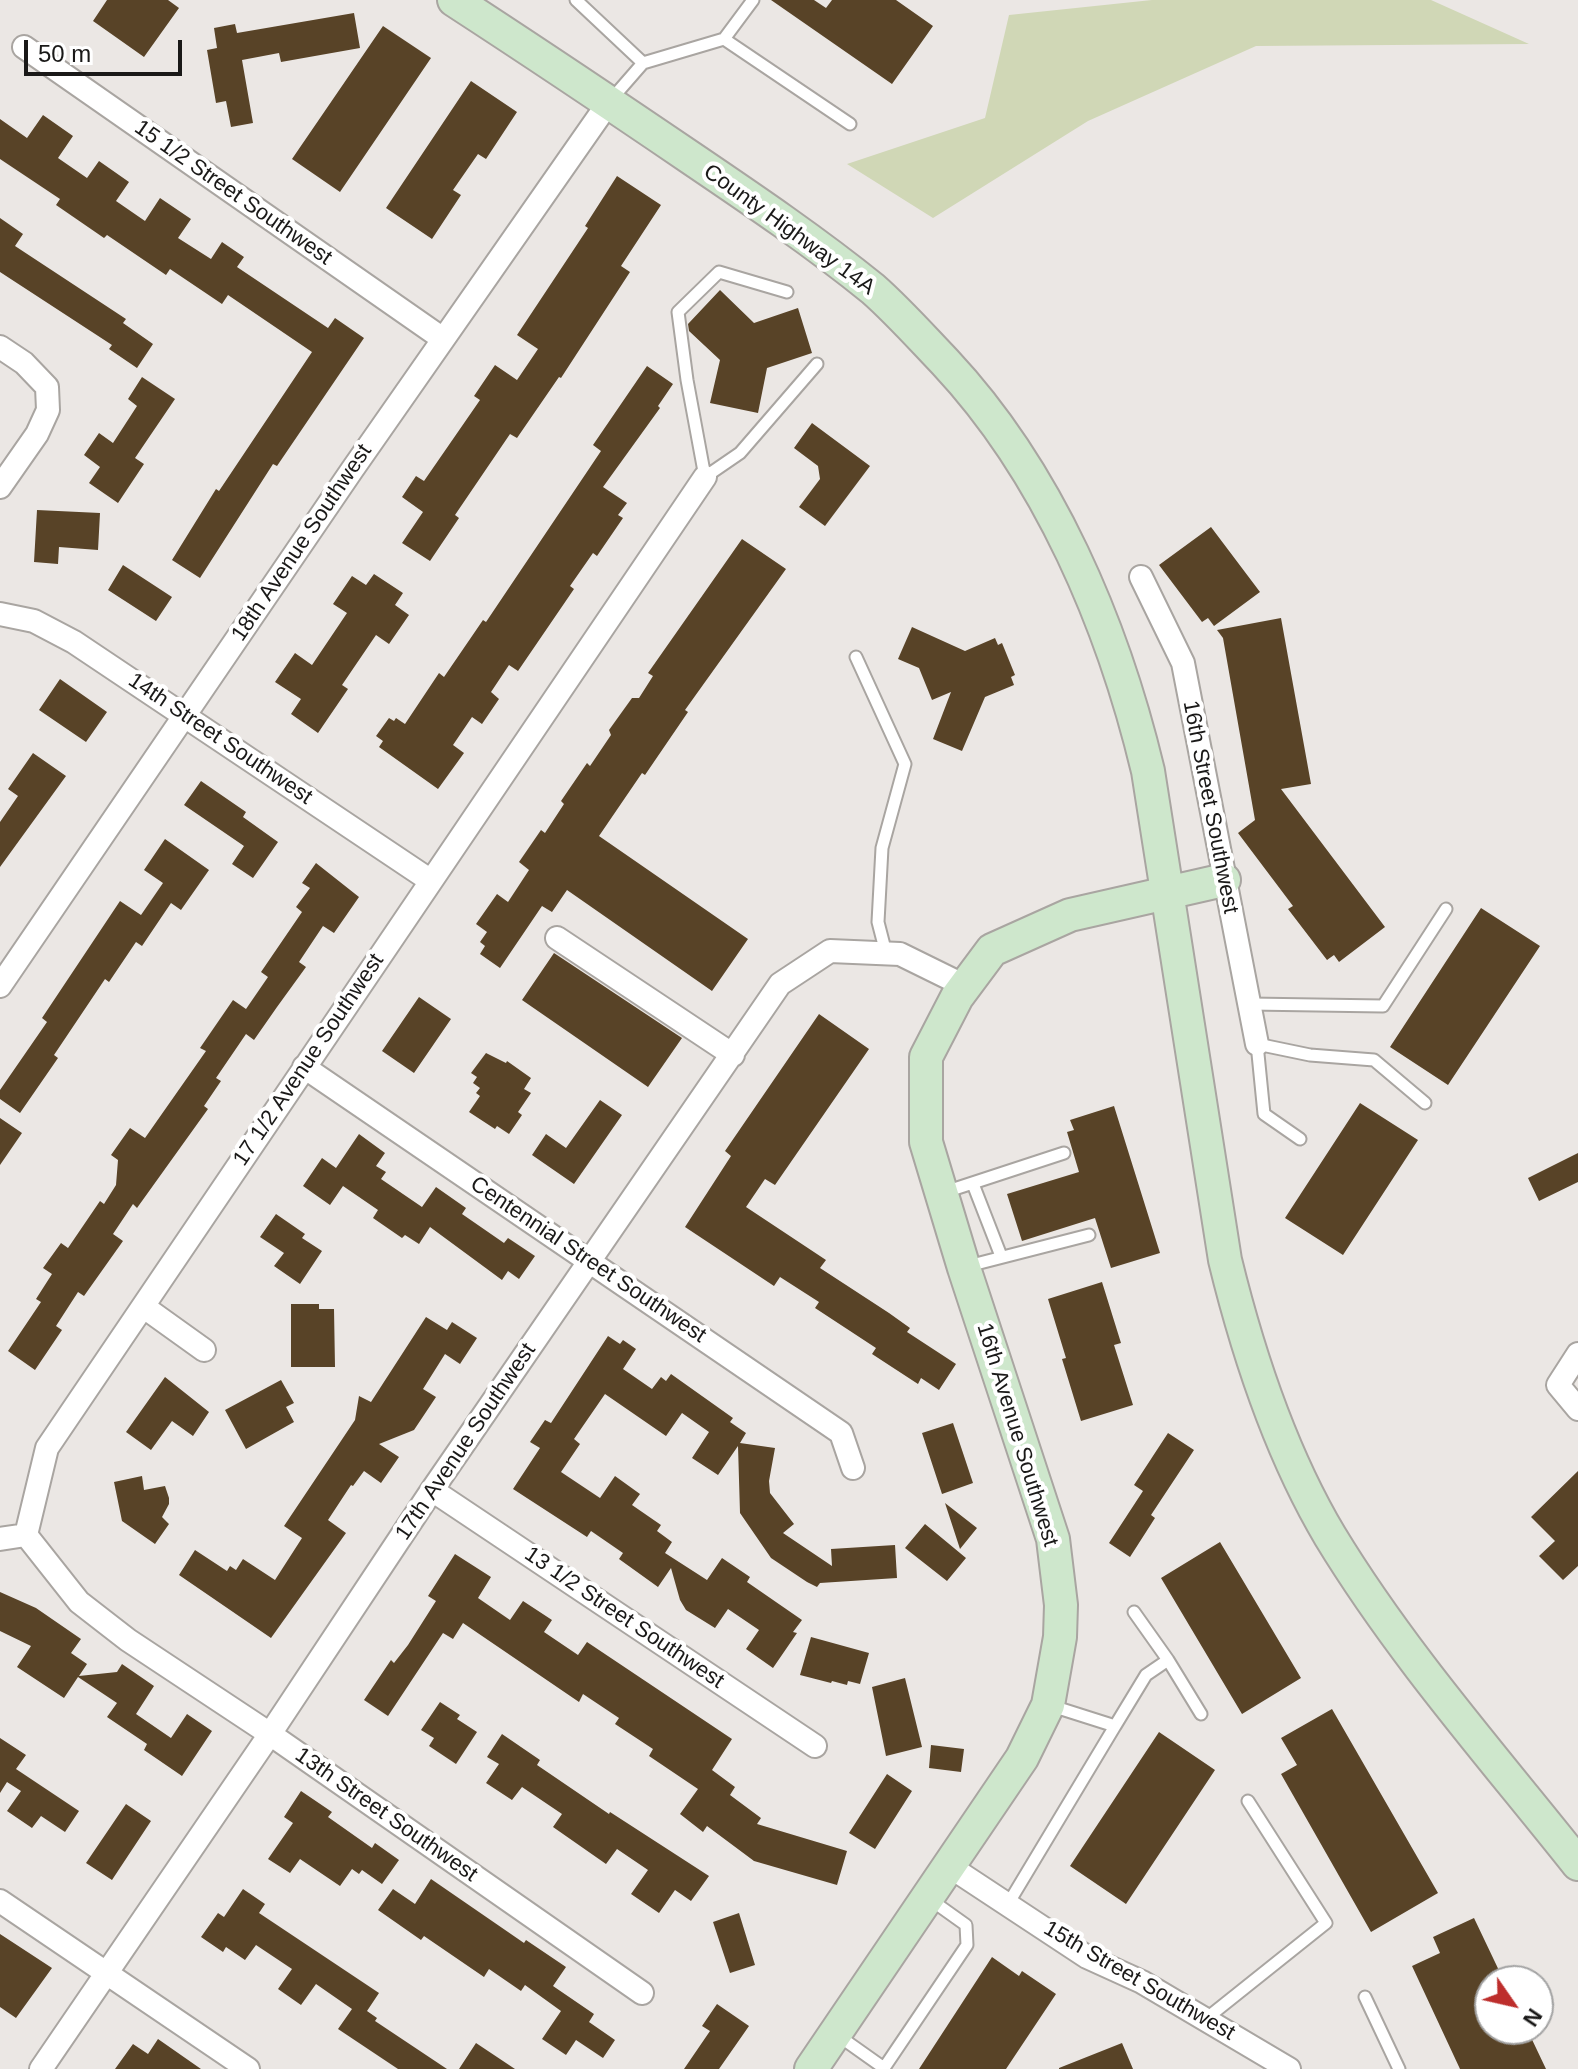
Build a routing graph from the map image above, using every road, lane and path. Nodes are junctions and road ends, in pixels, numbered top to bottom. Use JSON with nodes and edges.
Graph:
{"nodes":[{"id":1,"x":454,"y":0,"type":"edge"},
{"id":2,"x":576,"y":0,"type":"edge"},
{"id":3,"x":753,"y":0,"type":"edge"},
{"id":4,"x":724,"y":39,"type":"junction"},
{"id":5,"x":24,"y":47,"type":"dead end"},
{"id":6,"x":643,"y":63,"type":"junction"},
{"id":7,"x":609,"y":102,"type":"junction"},
{"id":8,"x":850,"y":124,"type":"dead end"},
{"id":9,"x":787,"y":292,"type":"dead end"},
{"id":10,"x":443,"y":339,"type":"junction"},
{"id":11,"x":0,"y":347,"type":"edge"},
{"id":12,"x":817,"y":364,"type":"dead end"},
{"id":13,"x":705,"y":477,"type":"junction"},
{"id":14,"x":0,"y":487,"type":"edge"},
{"id":15,"x":1141,"y":577,"type":"dead end"},
{"id":16,"x":0,"y":614,"type":"edge"},
{"id":17,"x":856,"y":657,"type":"dead end"},
{"id":18,"x":185,"y":715,"type":"junction"},
{"id":19,"x":1224,"y":880,"type":"junction"},
{"id":20,"x":431,"y":881,"type":"junction"},
{"id":21,"x":1166,"y":894,"type":"junction"},
{"id":22,"x":1446,"y":909,"type":"dead end"},
{"id":23,"x":557,"y":938,"type":"dead end"},
{"id":24,"x":886,"y":953,"type":"junction"},
{"id":25,"x":0,"y":986,"type":"edge"},
{"id":26,"x":965,"y":986,"type":"junction"},
{"id":27,"x":1250,"y":1004,"type":"junction"},
{"id":28,"x":1257,"y":1044,"type":"junction"},
{"id":29,"x":733,"y":1055,"type":"junction"},
{"id":30,"x":304,"y":1067,"type":"junction"},
{"id":31,"x":1425,"y":1103,"type":"dead end"},
{"id":32,"x":1300,"y":1139,"type":"dead end"},
{"id":33,"x":1064,"y":1153,"type":"dead end"},
{"id":34,"x":973,"y":1184,"type":"junction"},
{"id":35,"x":942,"y":1194,"type":"junction"},
{"id":36,"x":1089,"y":1235,"type":"dead end"},
{"id":37,"x":1001,"y":1256,"type":"junction"},
{"id":38,"x":589,"y":1262,"type":"junction"},
{"id":39,"x":964,"y":1268,"type":"junction"},
{"id":40,"x":144,"y":1307,"type":"junction"},
{"id":41,"x":204,"y":1350,"type":"dead end"},
{"id":42,"x":1578,"y":1354,"type":"edge"},
{"id":43,"x":1578,"y":1409,"type":"edge"},
{"id":44,"x":853,"y":1468,"type":"dead end"},
{"id":45,"x":432,"y":1490,"type":"junction"},
{"id":46,"x":26,"y":1535,"type":"junction"},
{"id":47,"x":0,"y":1539,"type":"edge"},
{"id":48,"x":1134,"y":1612,"type":"dead end"},
{"id":49,"x":1168,"y":1660,"type":"junction"},
{"id":50,"x":1048,"y":1705,"type":"junction"},
{"id":51,"x":1201,"y":1714,"type":"dead end"},
{"id":52,"x":1115,"y":1726,"type":"junction"},
{"id":53,"x":270,"y":1734,"type":"junction"},
{"id":54,"x":815,"y":1746,"type":"dead end"},
{"id":55,"x":1248,"y":1801,"type":"dead end"},
{"id":56,"x":1578,"y":1864,"type":"edge"},
{"id":57,"x":949,"y":1866,"type":"junction"},
{"id":58,"x":928,"y":1897,"type":"junction"},
{"id":59,"x":0,"y":1901,"type":"edge"},
{"id":60,"x":1008,"y":1904,"type":"junction"},
{"id":61,"x":106,"y":1973,"type":"junction"},
{"id":62,"x":642,"y":1993,"type":"dead end"},
{"id":63,"x":1365,"y":1997,"type":"dead end"},
{"id":64,"x":1207,"y":2018,"type":"junction"},
{"id":65,"x":835,"y":2034,"type":"junction"},
{"id":66,"x":41,"y":2069,"type":"edge"},
{"id":67,"x":248,"y":2069,"type":"edge"},
{"id":68,"x":811,"y":2069,"type":"edge"},
{"id":69,"x":1289,"y":2069,"type":"edge"},
{"id":70,"x":1399,"y":2069,"type":"edge"}],
"edges":[{"from":1,"to":7,"type":"main road","name":"County Highway 14A"},
{"from":2,"to":6,"type":"lane"},
{"from":3,"to":4,"type":"lane"},
{"from":4,"to":6,"type":"lane"},
{"from":4,"to":8,"type":"lane"},
{"from":5,"to":10,"type":"street","name":"15 1/2 Street Southwest"},
{"from":6,"to":7,"type":"lane"},
{"from":7,"to":10,"type":"street","name":"18th Avenue Southwest"},
{"from":7,"to":21,"type":"main road","name":"County Highway 14A"},
{"from":9,"to":13,"type":"lane"},
{"from":10,"to":18,"type":"street","name":"18th Avenue Southwest"},
{"from":11,"to":14,"type":"street"},
{"from":12,"to":13,"type":"lane"},
{"from":13,"to":20,"type":"street","name":"17 1/2 Avenue Southwest"},
{"from":15,"to":19,"type":"street","name":"16th Street Southwest"},
{"from":16,"to":18,"type":"street","name":"14th Street Southwest"},
{"from":17,"to":24,"type":"lane"},
{"from":18,"to":20,"type":"street","name":"14th Street Southwest"},
{"from":18,"to":25,"type":"street","name":"18th Avenue Southwest"},
{"from":19,"to":21,"type":"main road","name":"16th Avenue Southwest"},
{"from":19,"to":27,"type":"street","name":"16th Street Southwest"},
{"from":20,"to":30,"type":"street","name":"17 1/2 Avenue Southwest"},
{"from":21,"to":26,"type":"main road","name":"16th Avenue Southwest"},
{"from":21,"to":56,"type":"main road","name":"County Highway 14A"},
{"from":22,"to":27,"type":"lane"},
{"from":23,"to":29,"type":"street"},
{"from":24,"to":26,"type":"street","name":"17th Avenue Southwest"},
{"from":24,"to":29,"type":"street","name":"17th Avenue Southwest"},
{"from":26,"to":35,"type":"main road","name":"16th Avenue Southwest"},
{"from":27,"to":28,"type":"street","name":"16th Street Southwest"},
{"from":28,"to":31,"type":"lane"},
{"from":28,"to":32,"type":"lane"},
{"from":29,"to":38,"type":"street","name":"17th Avenue Southwest"},
{"from":30,"to":38,"type":"street","name":"Centennial Street Southwest"},
{"from":30,"to":40,"type":"street","name":"17 1/2 Avenue Southwest"},
{"from":33,"to":34,"type":"lane"},
{"from":34,"to":35,"type":"lane"},
{"from":34,"to":37,"type":"lane"},
{"from":35,"to":39,"type":"main road","name":"16th Avenue Southwest"},
{"from":36,"to":37,"type":"lane"},
{"from":37,"to":39,"type":"lane"},
{"from":38,"to":44,"type":"street","name":"Centennial Street Southwest"},
{"from":38,"to":45,"type":"street","name":"17th Avenue Southwest"},
{"from":39,"to":50,"type":"main road","name":"16th Avenue Southwest"},
{"from":40,"to":41,"type":"street"},
{"from":40,"to":46,"type":"street","name":"17 1/2 Avenue Southwest"},
{"from":42,"to":43,"type":"street"},
{"from":45,"to":53,"type":"street","name":"17th Avenue Southwest"},
{"from":45,"to":54,"type":"street","name":"13 1/2 Street Southwest"},
{"from":46,"to":47,"type":"street"},
{"from":46,"to":53,"type":"street","name":"13th Street Southwest"},
{"from":48,"to":49,"type":"lane"},
{"from":49,"to":51,"type":"lane"},
{"from":49,"to":52,"type":"lane"},
{"from":50,"to":52,"type":"lane"},
{"from":50,"to":57,"type":"main road","name":"16th Avenue Southwest"},
{"from":52,"to":60,"type":"lane"},
{"from":53,"to":61,"type":"street","name":"17th Avenue Southwest"},
{"from":53,"to":62,"type":"street","name":"13th Street Southwest"},
{"from":55,"to":64,"type":"lane"},
{"from":57,"to":58,"type":"main road","name":"16th Avenue Southwest"},
{"from":57,"to":60,"type":"street","name":"15th Street Southwest"},
{"from":58,"to":65,"type":"main road","name":"16th Avenue Southwest"},
{"from":58,"to":65,"type":"lane"},
{"from":59,"to":61,"type":"street"},
{"from":60,"to":64,"type":"street","name":"15th Street Southwest"},
{"from":61,"to":66,"type":"street","name":"17th Avenue Southwest"},
{"from":61,"to":67,"type":"street"},
{"from":63,"to":70,"type":"lane"},
{"from":64,"to":69,"type":"street","name":"15th Street Southwest"},
{"from":65,"to":68,"type":"main road","name":"16th Avenue Southwest"}]}
